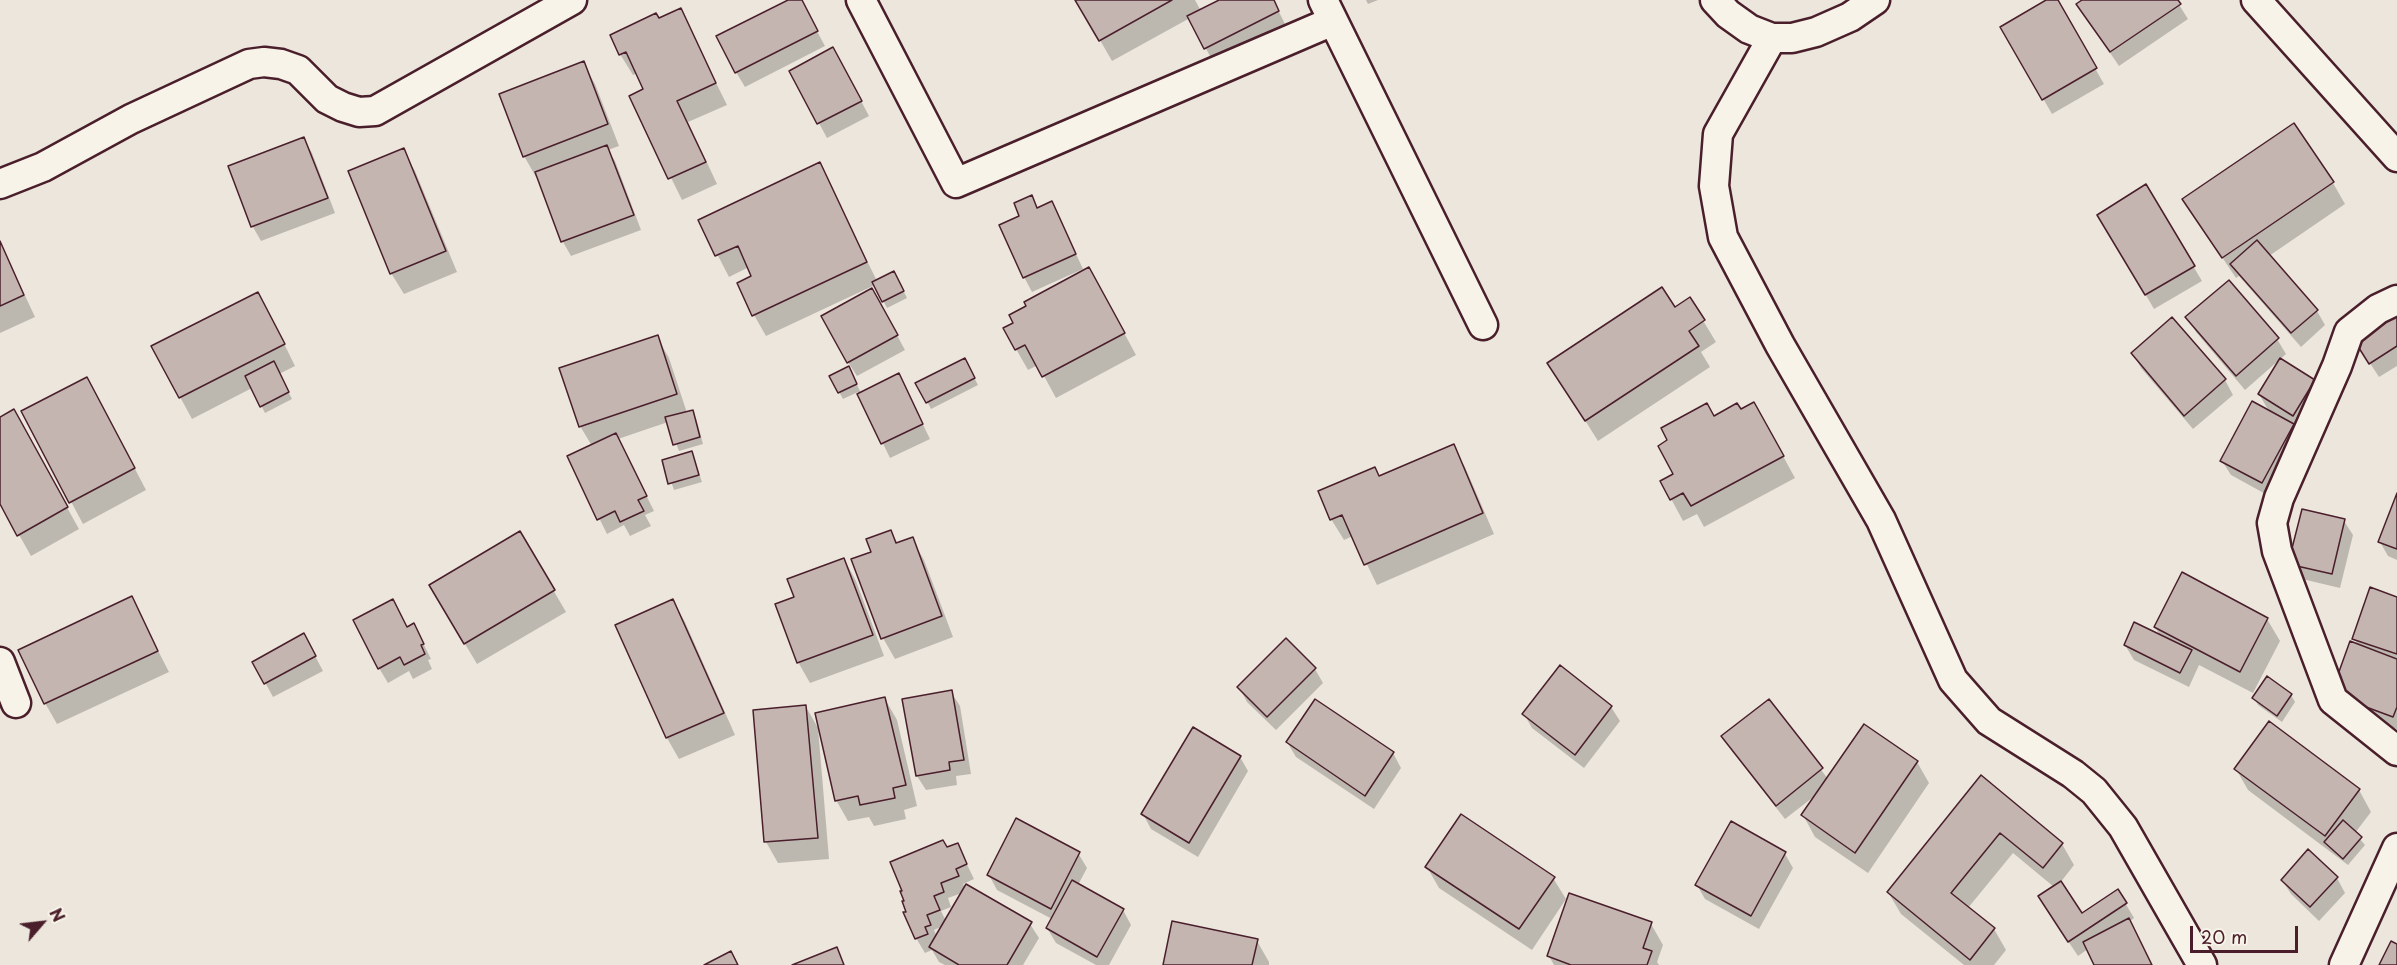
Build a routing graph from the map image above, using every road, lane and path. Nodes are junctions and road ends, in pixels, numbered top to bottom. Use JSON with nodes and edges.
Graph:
{"nodes":[{"id":1,"x":572,"y":0,"type":"edge"},
{"id":2,"x":861,"y":0,"type":"edge"},
{"id":3,"x":1715,"y":0,"type":"edge"},
{"id":4,"x":1875,"y":0,"type":"edge"},
{"id":5,"x":2256,"y":0,"type":"edge"},
{"id":6,"x":1328,"y":10,"type":"edge"},
{"id":7,"x":1772,"y":38,"type":"junction"},
{"id":8,"x":2397,"y":157,"type":"edge"},
{"id":9,"x":0,"y":184,"type":"edge"},
{"id":10,"x":2397,"y":300,"type":"edge"},
{"id":11,"x":1483,"y":325,"type":"dead end"},
{"id":12,"x":0,"y":662,"type":"edge"},
{"id":13,"x":16,"y":704,"type":"dead end"},
{"id":14,"x":2397,"y":751,"type":"edge"},
{"id":15,"x":2397,"y":848,"type":"edge"},
{"id":16,"x":2202,"y":965,"type":"edge"},
{"id":17,"x":2344,"y":965,"type":"edge"}],
"edges":[{"from":1,"to":9,"type":"street"},
{"from":2,"to":6,"type":"street"},
{"from":3,"to":7,"type":"street"},
{"from":4,"to":7,"type":"street"},
{"from":5,"to":8,"type":"street"},
{"from":6,"to":11,"type":"street"},
{"from":7,"to":16,"type":"street"},
{"from":10,"to":14,"type":"street"},
{"from":12,"to":13,"type":"street"},
{"from":15,"to":17,"type":"street"}]}
